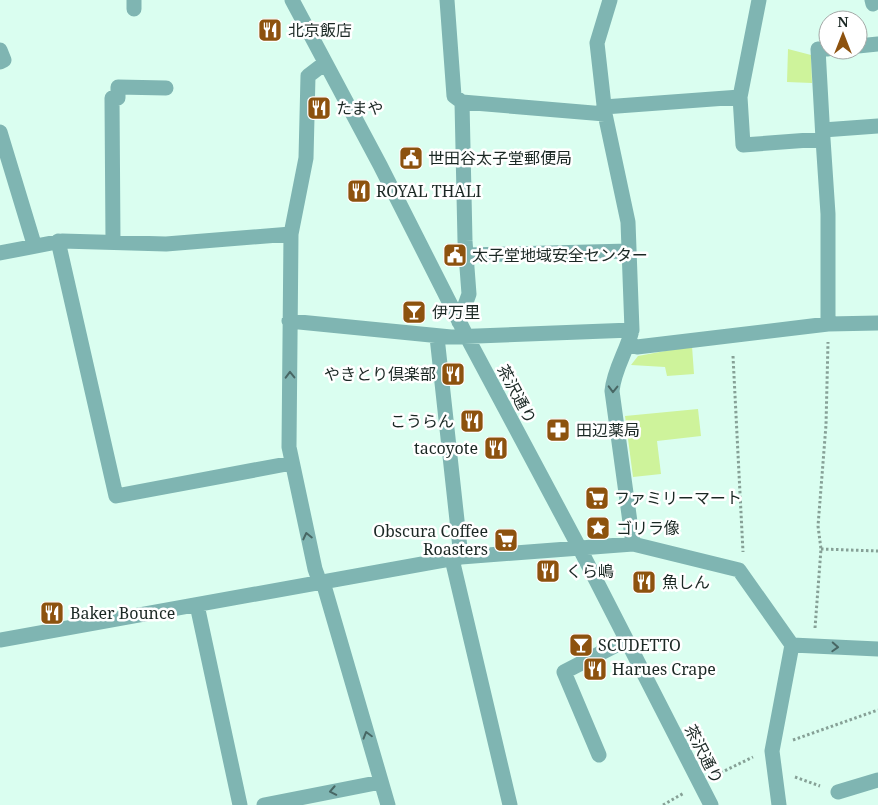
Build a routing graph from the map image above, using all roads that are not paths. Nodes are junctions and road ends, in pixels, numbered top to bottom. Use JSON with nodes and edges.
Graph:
{"nodes":[{"id":1,"x":292,"y":0,"type":"edge"},
{"id":2,"x":447,"y":0,"type":"edge"},
{"id":3,"x":610,"y":0,"type":"edge"},
{"id":4,"x":759,"y":0,"type":"edge"},
{"id":5,"x":0,"y":50,"type":"edge"},
{"id":6,"x":819,"y":60,"type":"edge"},
{"id":7,"x":0,"y":62,"type":"edge"},
{"id":8,"x":326,"y":62,"type":"junction"},
{"id":9,"x":166,"y":88,"type":"dead end"},
{"id":10,"x":740,"y":97,"type":"junction"},
{"id":11,"x":462,"y":102,"type":"junction"},
{"id":12,"x":604,"y":110,"type":"junction"},
{"id":13,"x":878,"y":126,"type":"edge"},
{"id":14,"x":0,"y":132,"type":"edge"},
{"id":15,"x":823,"y":134,"type":"junction"},
{"id":16,"x":291,"y":234,"type":"junction"},
{"id":17,"x":58,"y":241,"type":"junction"},
{"id":18,"x":113,"y":242,"type":"junction"},
{"id":19,"x":34,"y":244,"type":"junction"},
{"id":20,"x":629,"y":251,"type":"junction"},
{"id":21,"x":0,"y":253,"type":"edge"},
{"id":22,"x":466,"y":255,"type":"junction"},
{"id":23,"x":289,"y":321,"type":"junction"},
{"id":24,"x":459,"y":322,"type":"junction"},
{"id":25,"x":878,"y":323,"type":"edge"},
{"id":26,"x":828,"y":324,"type":"junction"},
{"id":27,"x":437,"y":336,"type":"junction"},
{"id":28,"x":467,"y":337,"type":"junction"},
{"id":29,"x":630,"y":337,"type":"junction"},
{"id":30,"x":292,"y":463,"type":"junction"},
{"id":31,"x":633,"y":544,"type":"junction"},
{"id":32,"x":579,"y":547,"type":"junction"},
{"id":33,"x":456,"y":558,"type":"junction"},
{"id":34,"x":321,"y":582,"type":"junction"},
{"id":35,"x":197,"y":605,"type":"junction"},
{"id":36,"x":0,"y":638,"type":"edge"},
{"id":37,"x":626,"y":640,"type":"junction"},
{"id":38,"x":792,"y":645,"type":"junction"},
{"id":39,"x":878,"y":649,"type":"edge"},
{"id":40,"x":599,"y":755,"type":"dead end"},
{"id":41,"x":878,"y":780,"type":"edge"},
{"id":42,"x":381,"y":782,"type":"junction"},
{"id":43,"x":838,"y":792,"type":"road end"},
{"id":44,"x":240,"y":805,"type":"edge"},
{"id":45,"x":264,"y":805,"type":"edge"},
{"id":46,"x":388,"y":805,"type":"edge"},
{"id":47,"x":510,"y":805,"type":"edge"},
{"id":48,"x":711,"y":805,"type":"edge"},
{"id":49,"x":779,"y":805,"type":"edge"}],
"edges":[{"from":1,"to":8,"type":"street","name":"茶沢通り"},
{"from":2,"to":11,"type":"street"},
{"from":3,"to":12,"type":"street"},
{"from":4,"to":10,"type":"street"},
{"from":5,"to":7,"type":"street"},
{"from":6,"to":15,"type":"street"},
{"from":8,"to":16,"type":"street"},
{"from":8,"to":24,"type":"street","name":"茶沢通り"},
{"from":9,"to":18,"type":"street"},
{"from":10,"to":12,"type":"street"},
{"from":10,"to":15,"type":"street"},
{"from":11,"to":12,"type":"street"},
{"from":11,"to":22,"type":"street"},
{"from":12,"to":20,"type":"street"},
{"from":13,"to":15,"type":"street"},
{"from":14,"to":19,"type":"street"},
{"from":15,"to":26,"type":"street"},
{"from":16,"to":18,"type":"street"},
{"from":16,"to":23,"type":"street"},
{"from":17,"to":18,"type":"street"},
{"from":17,"to":19,"type":"street"},
{"from":17,"to":30,"type":"street"},
{"from":19,"to":21,"type":"street"},
{"from":20,"to":22,"type":"street"},
{"from":20,"to":29,"type":"street"},
{"from":22,"to":24,"type":"street"},
{"from":23,"to":27,"type":"street"},
{"from":30,"to":23,"type":"street","one_way":true},
{"from":24,"to":28,"type":"street","name":"茶沢通り"},
{"from":25,"to":26,"type":"street"},
{"from":26,"to":29,"type":"street"},
{"from":27,"to":28,"type":"street"},
{"from":27,"to":33,"type":"street"},
{"from":28,"to":29,"type":"street"},
{"from":28,"to":32,"type":"street","name":"茶沢通り"},
{"from":29,"to":31,"type":"street","one_way":true},
{"from":34,"to":30,"type":"street","one_way":true},
{"from":31,"to":32,"type":"street"},
{"from":31,"to":38,"type":"street"},
{"from":32,"to":33,"type":"street"},
{"from":32,"to":37,"type":"street","name":"茶沢通り"},
{"from":33,"to":34,"type":"street"},
{"from":33,"to":47,"type":"street"},
{"from":34,"to":35,"type":"street"},
{"from":42,"to":34,"type":"street","one_way":true},
{"from":35,"to":36,"type":"street"},
{"from":35,"to":44,"type":"street"},
{"from":37,"to":40,"type":"street"},
{"from":37,"to":48,"type":"street","name":"茶沢通り"},
{"from":38,"to":39,"type":"street","one_way":true},
{"from":38,"to":49,"type":"street"},
{"from":41,"to":43,"type":"street"},
{"from":42,"to":45,"type":"street","one_way":true},
{"from":42,"to":46,"type":"street"}]}
